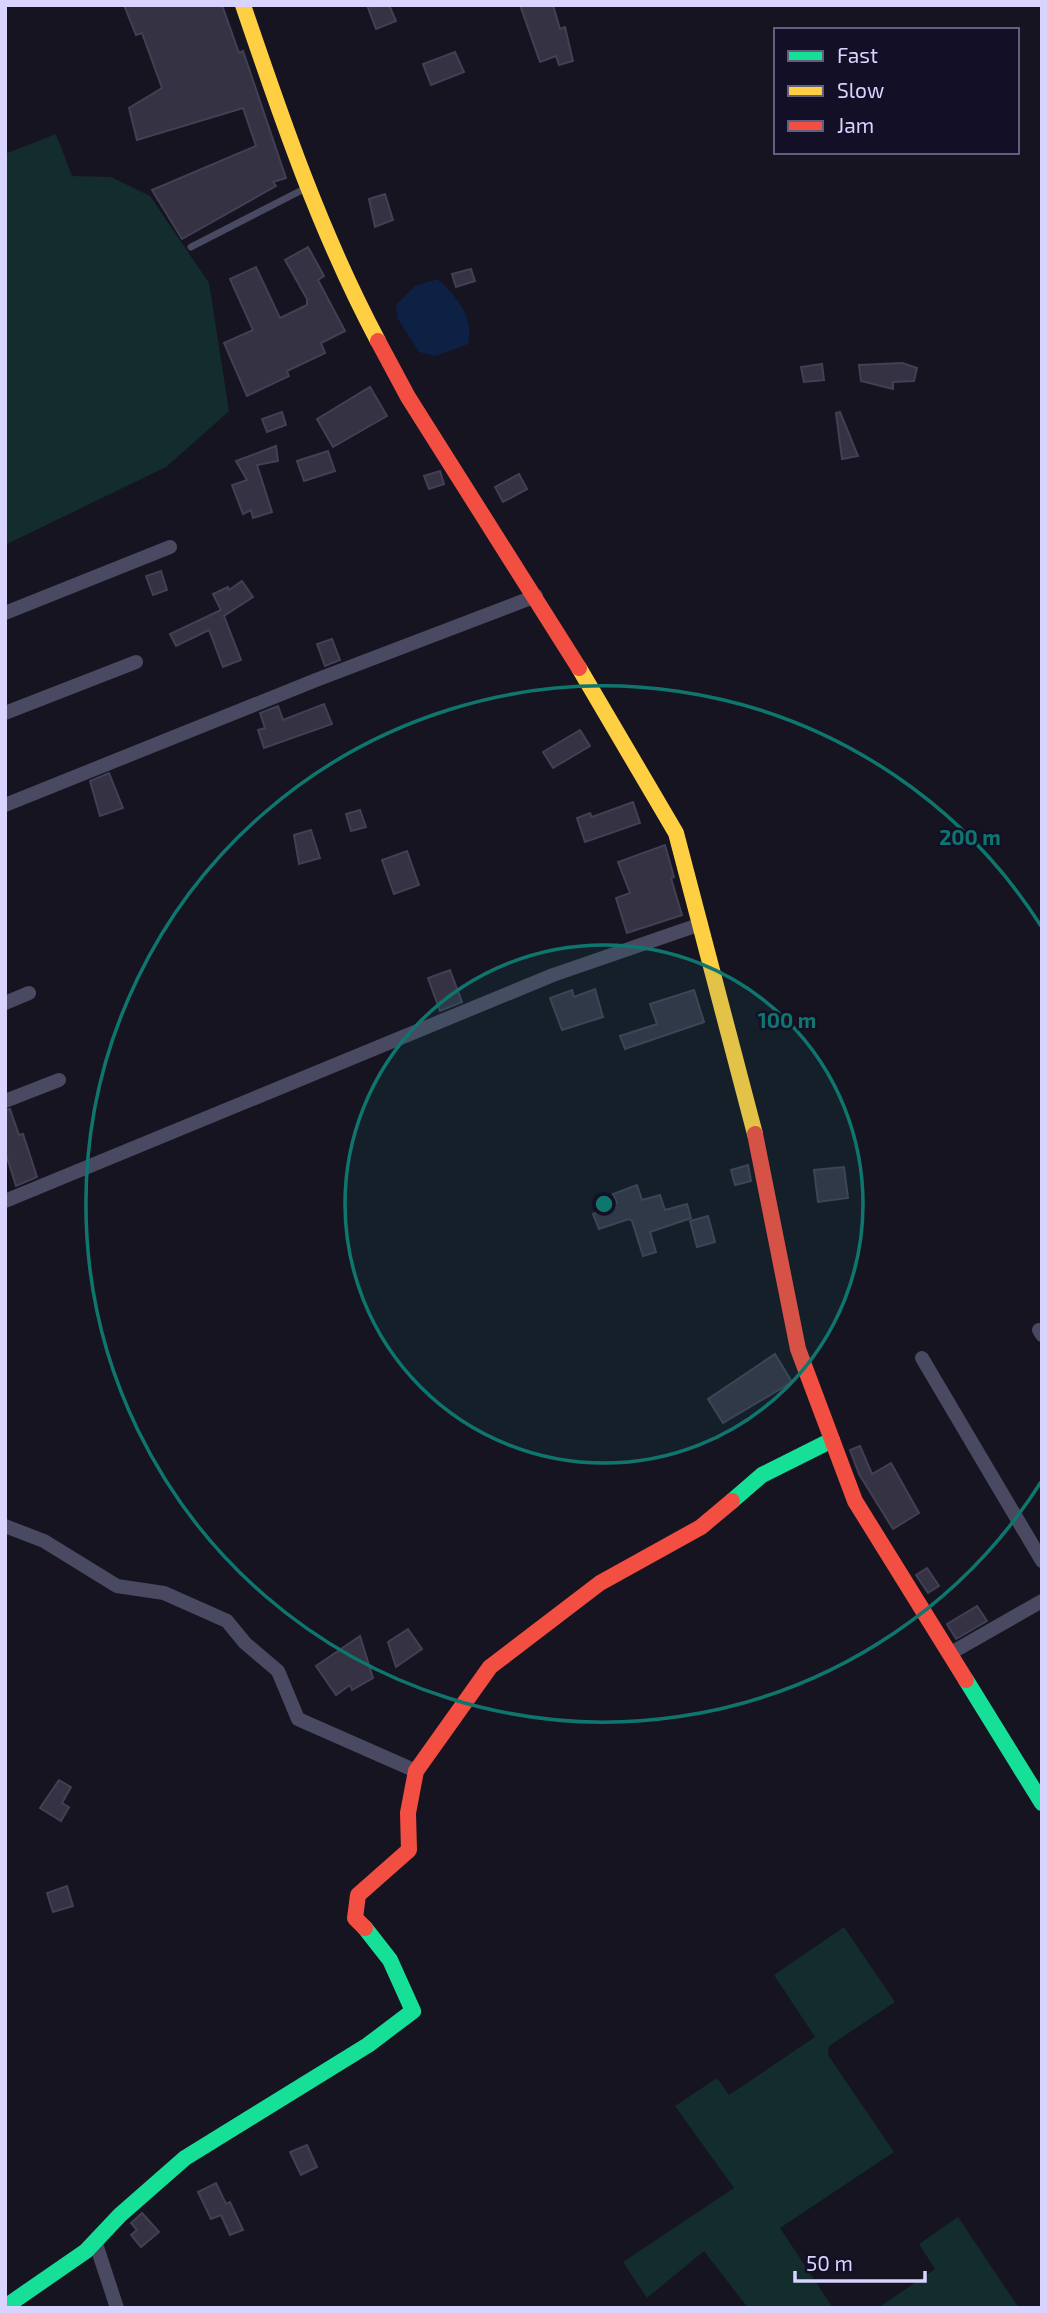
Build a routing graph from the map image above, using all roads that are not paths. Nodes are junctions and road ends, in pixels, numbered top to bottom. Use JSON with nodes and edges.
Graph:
{"nodes":[{"id":1,"x":243,"y":5,"type":"edge"},
{"id":2,"x":307,"y":187,"type":"junction"},
{"id":3,"x":191,"y":247,"type":"dead end"},
{"id":4,"x":170,"y":547,"type":"dead end"},
{"id":5,"x":536,"y":596,"type":"junction"},
{"id":6,"x":5,"y":613,"type":"edge"},
{"id":7,"x":136,"y":662,"type":"dead end"},
{"id":8,"x":5,"y":713,"type":"edge"},
{"id":9,"x":5,"y":805,"type":"edge"},
{"id":10,"x":701,"y":924,"type":"junction"},
{"id":11,"x":29,"y":993,"type":"dead end"},
{"id":12,"x":5,"y":1003,"type":"edge"},
{"id":13,"x":59,"y":1080,"type":"dead end"},
{"id":14,"x":5,"y":1101,"type":"edge"},
{"id":15,"x":5,"y":1200,"type":"edge"},
{"id":16,"x":922,"y":1358,"type":"dead end"},
{"id":17,"x":832,"y":1440,"type":"junction"},
{"id":18,"x":5,"y":1526,"type":"edge"},
{"id":19,"x":1042,"y":1561,"type":"edge"},
{"id":20,"x":1042,"y":1601,"type":"edge"},
{"id":21,"x":949,"y":1654,"type":"junction"},
{"id":22,"x":416,"y":1771,"type":"junction"},
{"id":23,"x":1042,"y":1804,"type":"edge"},
{"id":24,"x":95,"y":2241,"type":"junction"},
{"id":25,"x":5,"y":2307,"type":"edge"},
{"id":26,"x":117,"y":2308,"type":"edge"}],
"edges":[{"from":1,"to":2,"type":"street"},
{"from":2,"to":3,"type":"lane"},
{"from":2,"to":5,"type":"street"},
{"from":4,"to":6,"type":"street"},
{"from":5,"to":9,"type":"street"},
{"from":5,"to":10,"type":"street"},
{"from":7,"to":8,"type":"street"},
{"from":10,"to":15,"type":"street"},
{"from":10,"to":17,"type":"street"},
{"from":11,"to":12,"type":"street"},
{"from":13,"to":14,"type":"street"},
{"from":16,"to":19,"type":"street"},
{"from":17,"to":21,"type":"street"},
{"from":17,"to":22,"type":"street"},
{"from":18,"to":22,"type":"street"},
{"from":20,"to":21,"type":"street"},
{"from":21,"to":23,"type":"street"},
{"from":22,"to":24,"type":"street"},
{"from":24,"to":25,"type":"street"},
{"from":24,"to":26,"type":"street"}]}
